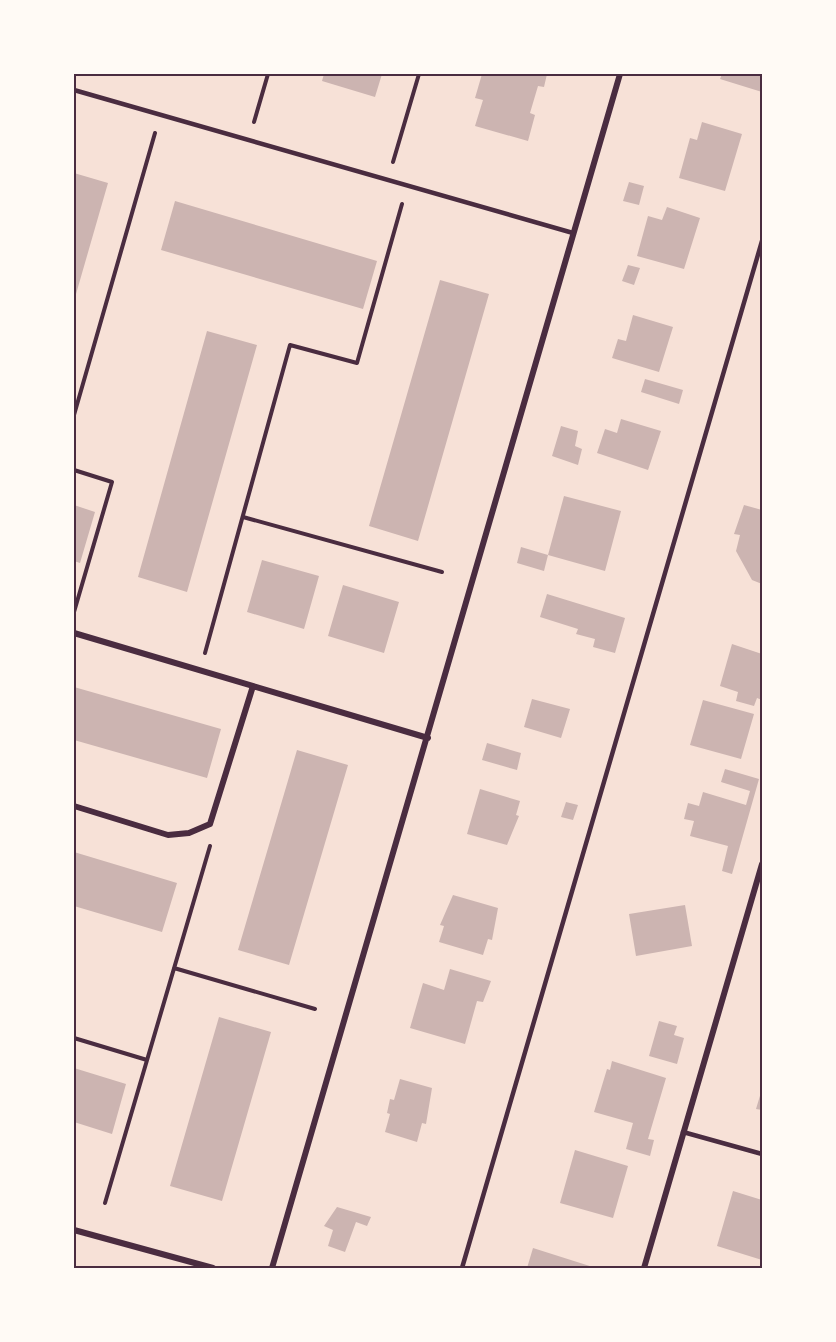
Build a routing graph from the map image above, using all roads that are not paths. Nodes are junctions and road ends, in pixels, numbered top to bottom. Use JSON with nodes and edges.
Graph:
{"nodes":[{"id":1,"x":620,"y":74,"type":"edge"},
{"id":2,"x":74,"y":90,"type":"edge"},
{"id":3,"x":573,"y":234,"type":"junction"},
{"id":4,"x":762,"y":241,"type":"edge"},
{"id":5,"x":74,"y":633,"type":"edge"},
{"id":6,"x":253,"y":686,"type":"junction"},
{"id":7,"x":428,"y":738,"type":"junction"},
{"id":8,"x":74,"y":806,"type":"edge"},
{"id":9,"x":762,"y":864,"type":"edge"},
{"id":10,"x":683,"y":1132,"type":"junction"},
{"id":11,"x":762,"y":1154,"type":"edge"},
{"id":12,"x":74,"y":1230,"type":"edge"},
{"id":13,"x":213,"y":1269,"type":"edge"},
{"id":14,"x":272,"y":1269,"type":"edge"},
{"id":15,"x":462,"y":1269,"type":"edge"},
{"id":16,"x":644,"y":1269,"type":"edge"}],
"edges":[{"from":1,"to":3,"type":"street"},
{"from":2,"to":3,"type":"lane"},
{"from":3,"to":7,"type":"street"},
{"from":4,"to":15,"type":"lane"},
{"from":5,"to":6,"type":"street"},
{"from":6,"to":7,"type":"street"},
{"from":6,"to":8,"type":"street"},
{"from":7,"to":14,"type":"street"},
{"from":9,"to":10,"type":"street"},
{"from":10,"to":11,"type":"lane"},
{"from":10,"to":16,"type":"street"},
{"from":12,"to":13,"type":"street"}]}
